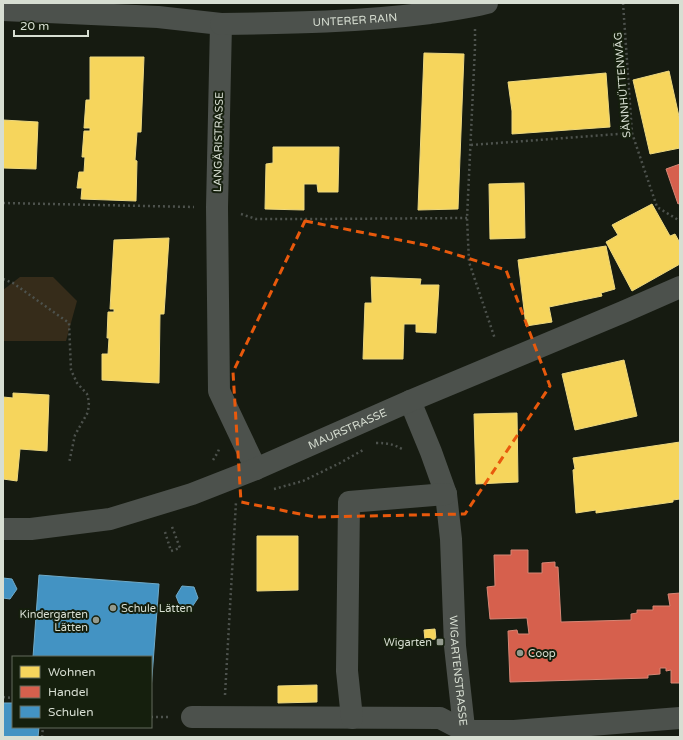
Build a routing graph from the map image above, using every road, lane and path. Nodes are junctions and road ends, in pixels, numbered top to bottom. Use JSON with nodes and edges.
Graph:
{"nodes":[{"id":1,"x":487,"y":3,"type":"edge"},
{"id":2,"x":623,"y":3,"type":"edge"},
{"id":3,"x":3,"y":10,"type":"edge"},
{"id":4,"x":221,"y":24,"type":"junction"},
{"id":5,"x":475,"y":47,"type":"dead end"},
{"id":6,"x":632,"y":133,"type":"junction"},
{"id":7,"x":471,"y":145,"type":"junction"},
{"id":8,"x":3,"y":202,"type":"edge"},
{"id":9,"x":217,"y":207,"type":"junction"},
{"id":10,"x":467,"y":218,"type":"junction"},
{"id":11,"x":680,"y":221,"type":"edge"},
{"id":12,"x":3,"y":279,"type":"edge"},
{"id":13,"x":680,"y":287,"type":"edge"},
{"id":14,"x":503,"y":362,"type":"junction"},
{"id":15,"x":410,"y":401,"type":"junction"},
{"id":16,"x":69,"y":463,"type":"dead end"},
{"id":17,"x":256,"y":469,"type":"junction"},
{"id":18,"x":446,"y":494,"type":"junction"},
{"id":19,"x":236,"y":500,"type":"dead end"},
{"id":20,"x":171,"y":523,"type":"dead end"},
{"id":21,"x":3,"y":529,"type":"edge"},
{"id":22,"x":165,"y":532,"type":"dead end"},
{"id":23,"x":192,"y":717,"type":"dead end"},
{"id":24,"x":224,"y":717,"type":"junction"},
{"id":25,"x":352,"y":718,"type":"junction"},
{"id":26,"x":680,"y":718,"type":"edge"},
{"id":27,"x":465,"y":734,"type":"edge"}],
"edges":[{"from":1,"to":4,"type":"street","name":"UNTERER RAIN"},
{"from":2,"to":6,"type":"path","name":"SÄNNHÜTTENWÄG"},
{"from":3,"to":4,"type":"street"},
{"from":4,"to":9,"type":"street","name":"LANGÄRISTRASSE"},
{"from":5,"to":7,"type":"path"},
{"from":6,"to":7,"type":"path"},
{"from":6,"to":11,"type":"path","name":"SÄNNHÜTTENWÄG"},
{"from":7,"to":10,"type":"path"},
{"from":8,"to":9,"type":"path"},
{"from":9,"to":10,"type":"path"},
{"from":9,"to":17,"type":"street","name":"LANGÄRISTRASSE"},
{"from":10,"to":14,"type":"path"},
{"from":12,"to":16,"type":"path"},
{"from":13,"to":14,"type":"street","name":"MAURSTRASSE"},
{"from":14,"to":15,"type":"street","name":"MAURSTRASSE"},
{"from":15,"to":17,"type":"street","name":"MAURSTRASSE"},
{"from":15,"to":18,"type":"street","name":"WIGARTENSTRASSE"},
{"from":17,"to":21,"type":"street","name":"MAURSTRASSE"},
{"from":18,"to":25,"type":"street"},
{"from":18,"to":27,"type":"street","name":"WIGARTENSTRASSE"},
{"from":19,"to":24,"type":"path"},
{"from":20,"to":22,"type":"path"},
{"from":23,"to":24,"type":"street"},
{"from":24,"to":25,"type":"street"},
{"from":25,"to":27,"type":"street"},
{"from":26,"to":27,"type":"street","name":"WIGARTENSTRASSE"}]}
